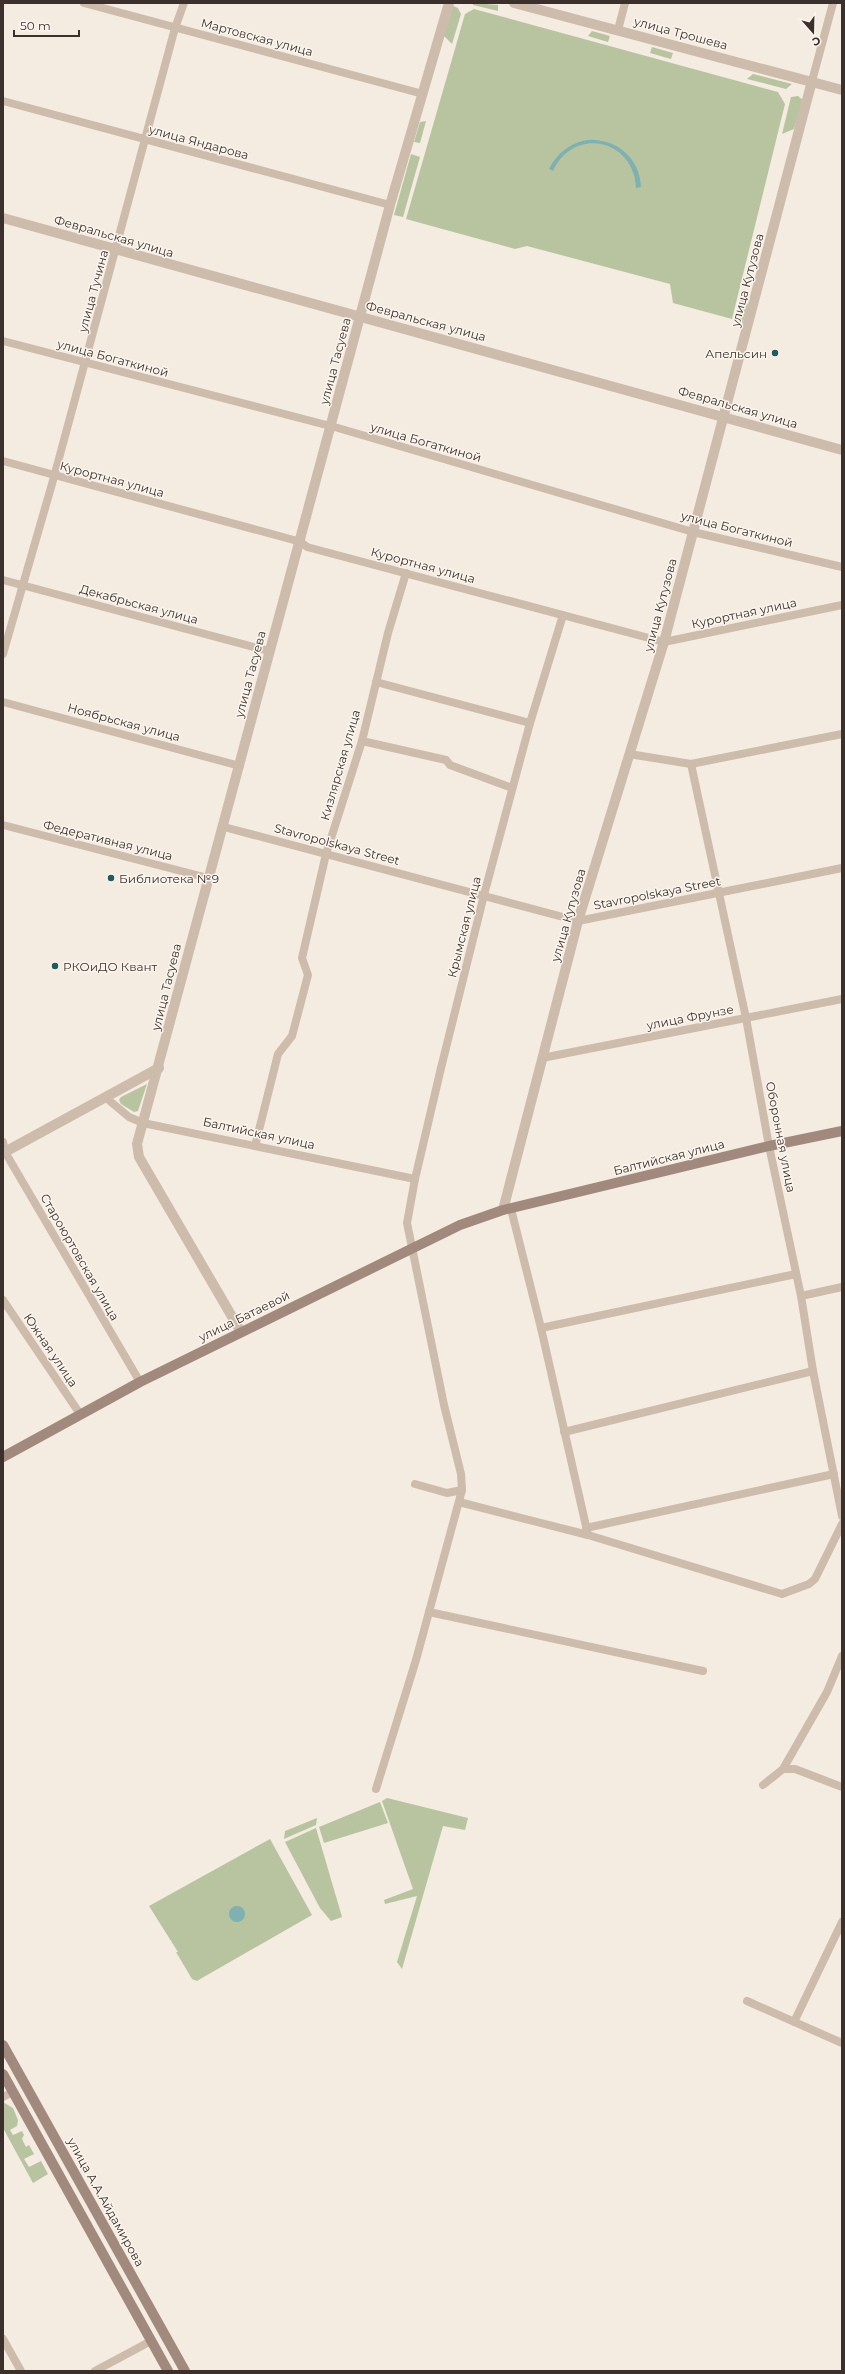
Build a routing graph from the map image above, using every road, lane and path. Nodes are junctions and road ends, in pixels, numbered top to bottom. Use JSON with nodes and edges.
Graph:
{"nodes":[{"id":1,"x":84,"y":3,"type":"edge"},
{"id":2,"x":184,"y":3,"type":"edge"},
{"id":3,"x":449,"y":3,"type":"edge"},
{"id":4,"x":514,"y":3,"type":"edge"},
{"id":5,"x":625,"y":3,"type":"edge"},
{"id":6,"x":833,"y":3,"type":"edge"},
{"id":7,"x":175,"y":28,"type":"junction"},
{"id":8,"x":618,"y":30,"type":"junction"},
{"id":9,"x":812,"y":81,"type":"junction"},
{"id":10,"x":842,"y":90,"type":"edge"},
{"id":11,"x":423,"y":94,"type":"junction"},
{"id":12,"x":3,"y":101,"type":"edge"},
{"id":13,"x":146,"y":140,"type":"junction"},
{"id":14,"x":390,"y":205,"type":"junction"},
{"id":15,"x":3,"y":218,"type":"edge"},
{"id":16,"x":116,"y":250,"type":"junction"},
{"id":17,"x":360,"y":317,"type":"junction"},
{"id":18,"x":3,"y":341,"type":"edge"},
{"id":19,"x":85,"y":363,"type":"junction"},
{"id":20,"x":725,"y":417,"type":"junction"},
{"id":21,"x":331,"y":426,"type":"junction"},
{"id":22,"x":842,"y":450,"type":"edge"},
{"id":23,"x":3,"y":461,"type":"edge"},
{"id":24,"x":54,"y":476,"type":"junction"},
{"id":25,"x":693,"y":532,"type":"junction"},
{"id":26,"x":301,"y":542,"type":"junction"},
{"id":27,"x":842,"y":567,"type":"edge"},
{"id":28,"x":406,"y":573,"type":"junction"},
{"id":29,"x":3,"y":580,"type":"edge"},
{"id":30,"x":22,"y":586,"type":"junction"},
{"id":31,"x":842,"y":606,"type":"edge"},
{"id":32,"x":563,"y":615,"type":"junction"},
{"id":33,"x":664,"y":642,"type":"junction"},
{"id":34,"x":269,"y":651,"type":"junction"},
{"id":35,"x":3,"y":654,"type":"edge"},
{"id":36,"x":376,"y":682,"type":"junction"},
{"id":37,"x":3,"y":702,"type":"edge"},
{"id":38,"x":530,"y":723,"type":"junction"},
{"id":39,"x":842,"y":734,"type":"edge"},
{"id":40,"x":362,"y":741,"type":"junction"},
{"id":41,"x":629,"y":754,"type":"junction"},
{"id":42,"x":691,"y":764,"type":"junction"},
{"id":43,"x":240,"y":766,"type":"junction"},
{"id":44,"x":512,"y":788,"type":"junction"},
{"id":45,"x":3,"y":825,"type":"edge"},
{"id":46,"x":224,"y":827,"type":"junction"},
{"id":47,"x":326,"y":854,"type":"junction"},
{"id":48,"x":842,"y":868,"type":"edge"},
{"id":49,"x":208,"y":878,"type":"junction"},
{"id":50,"x":719,"y":893,"type":"junction"},
{"id":51,"x":485,"y":897,"type":"junction"},
{"id":52,"x":578,"y":921,"type":"junction"},
{"id":53,"x":842,"y":999,"type":"edge"},
{"id":54,"x":746,"y":1018,"type":"junction"},
{"id":55,"x":542,"y":1058,"type":"junction"},
{"id":56,"x":159,"y":1068,"type":"junction"},
{"id":57,"x":105,"y":1098,"type":"junction"},
{"id":58,"x":143,"y":1123,"type":"junction"},
{"id":59,"x":842,"y":1131,"type":"edge"},
{"id":60,"x":255,"y":1146,"type":"junction"},
{"id":61,"x":769,"y":1146,"type":"junction"},
{"id":62,"x":4,"y":1149,"type":"edge"},
{"id":63,"x":415,"y":1179,"type":"junction"},
{"id":64,"x":507,"y":1210,"type":"junction"},
{"id":65,"x":413,"y":1248,"type":"junction"},
{"id":66,"x":796,"y":1274,"type":"junction"},
{"id":67,"x":842,"y":1287,"type":"edge"},
{"id":68,"x":801,"y":1296,"type":"junction"},
{"id":69,"x":3,"y":1300,"type":"edge"},
{"id":70,"x":541,"y":1328,"type":"junction"},
{"id":71,"x":241,"y":1332,"type":"junction"},
{"id":72,"x":813,"y":1371,"type":"junction"},
{"id":73,"x":140,"y":1382,"type":"junction"},
{"id":74,"x":80,"y":1414,"type":"junction"},
{"id":75,"x":564,"y":1432,"type":"junction"},
{"id":76,"x":3,"y":1457,"type":"edge"},
{"id":77,"x":834,"y":1474,"type":"junction"},
{"id":78,"x":415,"y":1484,"type":"dead end"},
{"id":79,"x":462,"y":1490,"type":"junction"},
{"id":80,"x":459,"y":1502,"type":"junction"},
{"id":81,"x":840,"y":1505,"type":"edge"},
{"id":82,"x":842,"y":1516,"type":"edge"},
{"id":83,"x":842,"y":1524,"type":"edge"},
{"id":84,"x":587,"y":1532,"type":"junction"},
{"id":85,"x":429,"y":1612,"type":"junction"},
{"id":86,"x":842,"y":1656,"type":"edge"},
{"id":87,"x":703,"y":1671,"type":"dead end"},
{"id":88,"x":783,"y":1769,"type":"junction"},
{"id":89,"x":763,"y":1785,"type":"dead end"},
{"id":90,"x":842,"y":1787,"type":"edge"},
{"id":91,"x":376,"y":1789,"type":"dead end"},
{"id":92,"x":842,"y":1922,"type":"edge"},
{"id":93,"x":839,"y":1932,"type":"edge"},
{"id":94,"x":746,"y":2001,"type":"dead end"},
{"id":95,"x":794,"y":2022,"type":"junction"},
{"id":96,"x":842,"y":2043,"type":"edge"},
{"id":97,"x":3,"y":2045,"type":"edge"},
{"id":98,"x":3,"y":2074,"type":"edge"},
{"id":99,"x":13,"y":2092,"type":"junction"},
{"id":100,"x":3,"y":2097,"type":"edge"},
{"id":101,"x":3,"y":2339,"type":"edge"},
{"id":102,"x":151,"y":2341,"type":"junction"},
{"id":103,"x":21,"y":2371,"type":"edge"},
{"id":104,"x":95,"y":2371,"type":"edge"},
{"id":105,"x":168,"y":2371,"type":"edge"},
{"id":106,"x":185,"y":2371,"type":"edge"}],
"edges":[{"from":1,"to":7,"type":"street","name":"Мартовская улица"},
{"from":2,"to":7,"type":"street","name":"улица Тучина"},
{"from":3,"to":11,"type":"street","name":"улица Тасуева"},
{"from":4,"to":8,"type":"street","name":"улица Трошева"},
{"from":5,"to":8,"type":"street"},
{"from":6,"to":9,"type":"street","name":"улица Кутузова"},
{"from":7,"to":11,"type":"street","name":"Мартовская улица"},
{"from":7,"to":13,"type":"street","name":"улица Тучина"},
{"from":8,"to":9,"type":"street","name":"улица Трошева"},
{"from":9,"to":10,"type":"street","name":"улица Трошева"},
{"from":9,"to":20,"type":"street","name":"улица Кутузова"},
{"from":11,"to":14,"type":"street","name":"улица Тасуева"},
{"from":12,"to":13,"type":"street","name":"улица Яндарова"},
{"from":13,"to":14,"type":"street","name":"улица Яндарова"},
{"from":13,"to":16,"type":"street","name":"улица Тучина"},
{"from":14,"to":17,"type":"street","name":"улица Тасуева"},
{"from":15,"to":16,"type":"street","name":"Февральская улица"},
{"from":16,"to":17,"type":"street","name":"Февральская улица"},
{"from":16,"to":19,"type":"street","name":"улица Тучина"},
{"from":17,"to":20,"type":"street","name":"Февральская улица"},
{"from":17,"to":21,"type":"street","name":"улица Тасуева"},
{"from":18,"to":19,"type":"street","name":"улица Богаткиной"},
{"from":19,"to":21,"type":"street","name":"улица Богаткиной"},
{"from":19,"to":24,"type":"street","name":"улица Тучина"},
{"from":20,"to":22,"type":"street","name":"Февральская улица"},
{"from":20,"to":25,"type":"street","name":"улица Кутузова"},
{"from":21,"to":25,"type":"street","name":"улица Богаткиной"},
{"from":21,"to":26,"type":"street","name":"улица Тасуева"},
{"from":23,"to":24,"type":"street","name":"Курортная улица"},
{"from":24,"to":26,"type":"street","name":"Курортная улица"},
{"from":24,"to":30,"type":"street","name":"улица Тучина"},
{"from":25,"to":27,"type":"street","name":"улица Богаткиной"},
{"from":25,"to":33,"type":"street","name":"улица Кутузова"},
{"from":26,"to":28,"type":"street","name":"Курортная улица"},
{"from":26,"to":34,"type":"street","name":"улица Тасуева"},
{"from":28,"to":32,"type":"street","name":"Курортная улица"},
{"from":28,"to":36,"type":"street","name":"Кизлярская улица"},
{"from":29,"to":30,"type":"street","name":"Декабрьская улица"},
{"from":30,"to":34,"type":"street","name":"Декабрьская улица"},
{"from":30,"to":35,"type":"street","name":"улица Тучина"},
{"from":31,"to":33,"type":"street","name":"Курортная улица"},
{"from":32,"to":33,"type":"street","name":"Курортная улица"},
{"from":32,"to":38,"type":"street","name":"Крымская улица"},
{"from":33,"to":41,"type":"street","name":"улица Кутузова"},
{"from":34,"to":43,"type":"street","name":"улица Тасуева"},
{"from":36,"to":38,"type":"street"},
{"from":36,"to":40,"type":"street","name":"Кизлярская улица"},
{"from":37,"to":43,"type":"street","name":"Ноябрьская улица"},
{"from":38,"to":44,"type":"street","name":"Крымская улица"},
{"from":39,"to":42,"type":"street"},
{"from":40,"to":44,"type":"street"},
{"from":40,"to":47,"type":"street","name":"Кизлярская улица"},
{"from":41,"to":42,"type":"street"},
{"from":41,"to":52,"type":"street","name":"улица Кутузова"},
{"from":42,"to":50,"type":"street","name":"Оборонная улица"},
{"from":43,"to":46,"type":"street","name":"улица Тасуева"},
{"from":44,"to":51,"type":"street","name":"Крымская улица"},
{"from":45,"to":49,"type":"street","name":"Федеративная улица"},
{"from":46,"to":47,"type":"street","name":"Stavropolskaya Street"},
{"from":46,"to":49,"type":"street","name":"улица Тасуева"},
{"from":47,"to":51,"type":"street","name":"Stavropolskaya Street"},
{"from":47,"to":60,"type":"street","name":"Кизлярская улица"},
{"from":48,"to":50,"type":"street","name":"Stavropolskaya Street"},
{"from":49,"to":56,"type":"street","name":"улица Тасуева"},
{"from":50,"to":52,"type":"street","name":"Stavropolskaya Street"},
{"from":50,"to":54,"type":"street","name":"Оборонная улица"},
{"from":51,"to":52,"type":"street","name":"Stavropolskaya Street"},
{"from":51,"to":63,"type":"street","name":"Крымская улица"},
{"from":52,"to":55,"type":"street","name":"улица Кутузова"},
{"from":53,"to":54,"type":"street","name":"улица Фрунзе"},
{"from":54,"to":55,"type":"street","name":"улица Фрунзе"},
{"from":54,"to":61,"type":"street","name":"Оборонная улица"},
{"from":55,"to":64,"type":"street","name":"улица Кутузова"},
{"from":56,"to":57,"type":"street"},
{"from":56,"to":58,"type":"street","name":"улица Тасуева"},
{"from":57,"to":58,"type":"street","name":"Балтийская улица"},
{"from":57,"to":62,"type":"street"},
{"from":58,"to":60,"type":"street","name":"Балтийская улица"},
{"from":58,"to":71,"type":"street","name":"улица Тасуева"},
{"from":59,"to":61,"type":"main road","name":"Балтийская улица"},
{"from":60,"to":63,"type":"street","name":"Балтийская улица"},
{"from":61,"to":64,"type":"main road","name":"Балтийская улица"},
{"from":61,"to":66,"type":"street","name":"Оборонная улица"},
{"from":62,"to":73,"type":"street","name":"Староюртовская улица"},
{"from":63,"to":65,"type":"street","name":"Крымская улица"},
{"from":64,"to":65,"type":"main road","name":"улица Батаевой"},
{"from":64,"to":70,"type":"street"},
{"from":65,"to":71,"type":"main road","name":"улица Батаевой"},
{"from":65,"to":79,"type":"street","name":"Крымская улица"},
{"from":66,"to":68,"type":"street","name":"Оборонная улица"},
{"from":66,"to":70,"type":"street"},
{"from":67,"to":68,"type":"street"},
{"from":68,"to":72,"type":"street","name":"Оборонная улица"},
{"from":69,"to":74,"type":"street","name":"Южная улица"},
{"from":70,"to":75,"type":"street"},
{"from":71,"to":73,"type":"main road","name":"улица Батаевой"},
{"from":72,"to":75,"type":"street"},
{"from":72,"to":77,"type":"street","name":"Оборонная улица"},
{"from":73,"to":74,"type":"main road","name":"улица Батаевой"},
{"from":74,"to":76,"type":"main road","name":"улица Батаевой"},
{"from":75,"to":84,"type":"street"},
{"from":77,"to":81,"type":"street","name":"Оборонная улица"},
{"from":77,"to":84,"type":"street"},
{"from":78,"to":79,"type":"street"},
{"from":79,"to":80,"type":"street","name":"Крымская улица"},
{"from":80,"to":84,"type":"street"},
{"from":80,"to":85,"type":"street","name":"Крымская улица"},
{"from":81,"to":82,"type":"street","name":"Оборонная улица"},
{"from":83,"to":84,"type":"street"},
{"from":85,"to":87,"type":"street"},
{"from":85,"to":91,"type":"street","name":"Крымская улица"},
{"from":86,"to":88,"type":"street"},
{"from":88,"to":89,"type":"street"},
{"from":88,"to":90,"type":"street"},
{"from":92,"to":93,"type":"street"},
{"from":93,"to":95,"type":"street"},
{"from":94,"to":95,"type":"street"},
{"from":95,"to":96,"type":"street"},
{"from":97,"to":106,"type":"main road","name":"улица А.А.Айдамирова"},
{"from":98,"to":99,"type":"main road"},
{"from":99,"to":100,"type":"street"},
{"from":99,"to":102,"type":"main road"},
{"from":101,"to":103,"type":"street"},
{"from":102,"to":104,"type":"street"},
{"from":102,"to":105,"type":"main road"}]}
